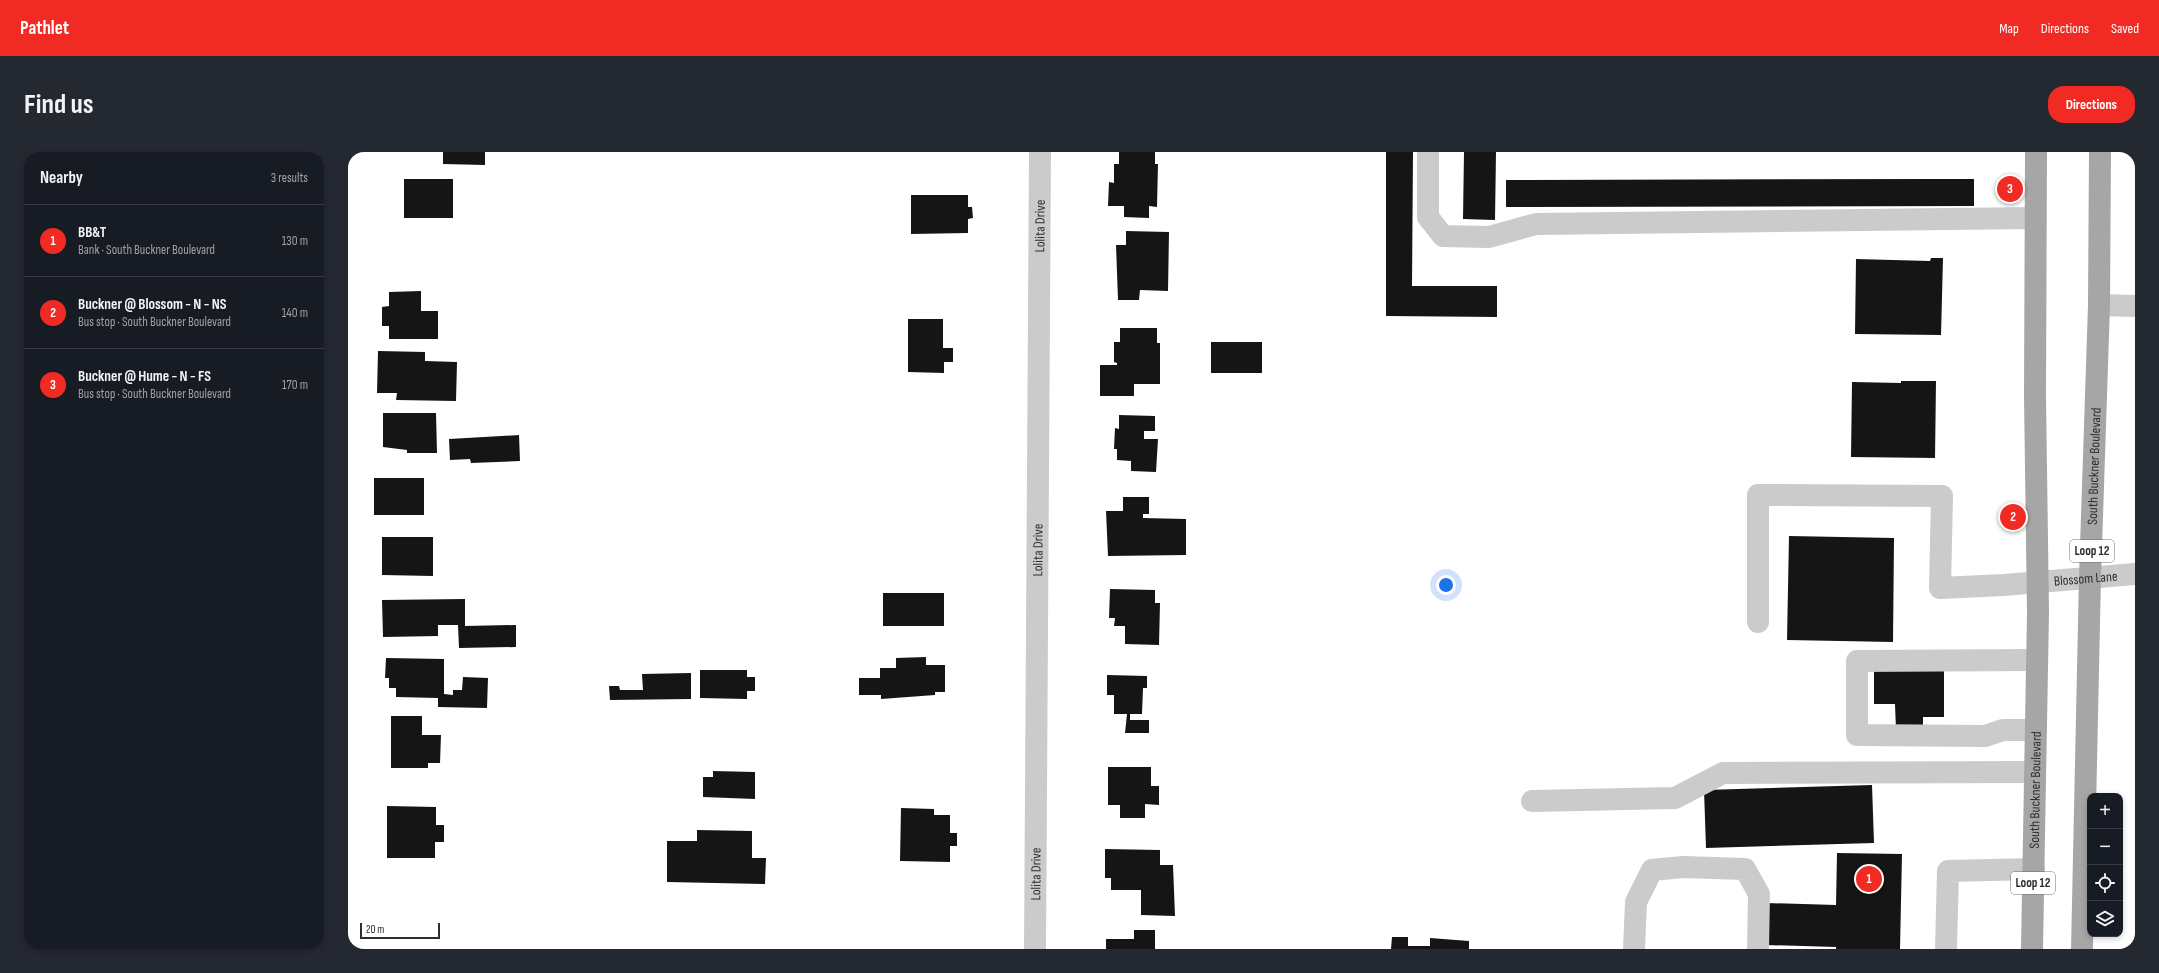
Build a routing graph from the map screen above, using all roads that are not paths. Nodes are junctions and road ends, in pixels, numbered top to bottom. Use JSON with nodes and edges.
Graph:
{"nodes":[{"id":1,"x":1040,"y":152,"type":"edge"},
{"id":2,"x":1428,"y":152,"type":"edge"},
{"id":3,"x":2036,"y":152,"type":"edge"},
{"id":4,"x":2100,"y":152,"type":"edge"},
{"id":5,"x":2035,"y":218,"type":"junction"},
{"id":6,"x":2099,"y":305,"type":"junction"},
{"id":7,"x":2135,"y":306,"type":"edge"},
{"id":8,"x":2135,"y":574,"type":"edge"},
{"id":9,"x":2090,"y":577,"type":"junction"},
{"id":10,"x":2037,"y":581,"type":"junction"},
{"id":11,"x":1758,"y":622,"type":"dead end"},
{"id":12,"x":2037,"y":660,"type":"junction"},
{"id":13,"x":2036,"y":730,"type":"junction"},
{"id":14,"x":2035,"y":772,"type":"junction"},
{"id":15,"x":1532,"y":801,"type":"dead end"},
{"id":16,"x":2034,"y":869,"type":"junction"},
{"id":17,"x":1035,"y":949,"type":"edge"},
{"id":18,"x":1634,"y":949,"type":"edge"},
{"id":19,"x":1758,"y":949,"type":"edge"},
{"id":20,"x":1946,"y":949,"type":"edge"},
{"id":21,"x":2032,"y":949,"type":"edge"},
{"id":22,"x":2082,"y":949,"type":"edge"}],
"edges":[{"from":1,"to":17,"type":"street","name":"Lolita Drive"},
{"from":2,"to":5,"type":"street"},
{"from":3,"to":5,"type":"main road","name":"South Buckner Boulevard","number":"Loop 12"},
{"from":4,"to":6,"type":"main road","name":"South Buckner Boulevard","number":"Loop 12"},
{"from":5,"to":10,"type":"main road","name":"South Buckner Boulevard","number":"Loop 12"},
{"from":6,"to":7,"type":"street"},
{"from":6,"to":9,"type":"main road","name":"South Buckner Boulevard","number":"Loop 12"},
{"from":8,"to":9,"type":"street","name":"Blossom Lane"},
{"from":9,"to":10,"type":"street","name":"Blossom Lane"},
{"from":9,"to":22,"type":"main road","name":"South Buckner Boulevard","number":"Loop 12"},
{"from":10,"to":11,"type":"street","name":"Blossom Lane"},
{"from":10,"to":12,"type":"main road","name":"South Buckner Boulevard","number":"Loop 12"},
{"from":12,"to":13,"type":"main road","name":"South Buckner Boulevard","number":"Loop 12"},
{"from":12,"to":13,"type":"street"},
{"from":13,"to":14,"type":"main road","name":"South Buckner Boulevard","number":"Loop 12"},
{"from":14,"to":15,"type":"street"},
{"from":14,"to":16,"type":"main road","name":"South Buckner Boulevard","number":"Loop 12"},
{"from":16,"to":20,"type":"street"},
{"from":16,"to":21,"type":"main road","name":"South Buckner Boulevard","number":"Loop 12"},
{"from":18,"to":19,"type":"street"}]}
